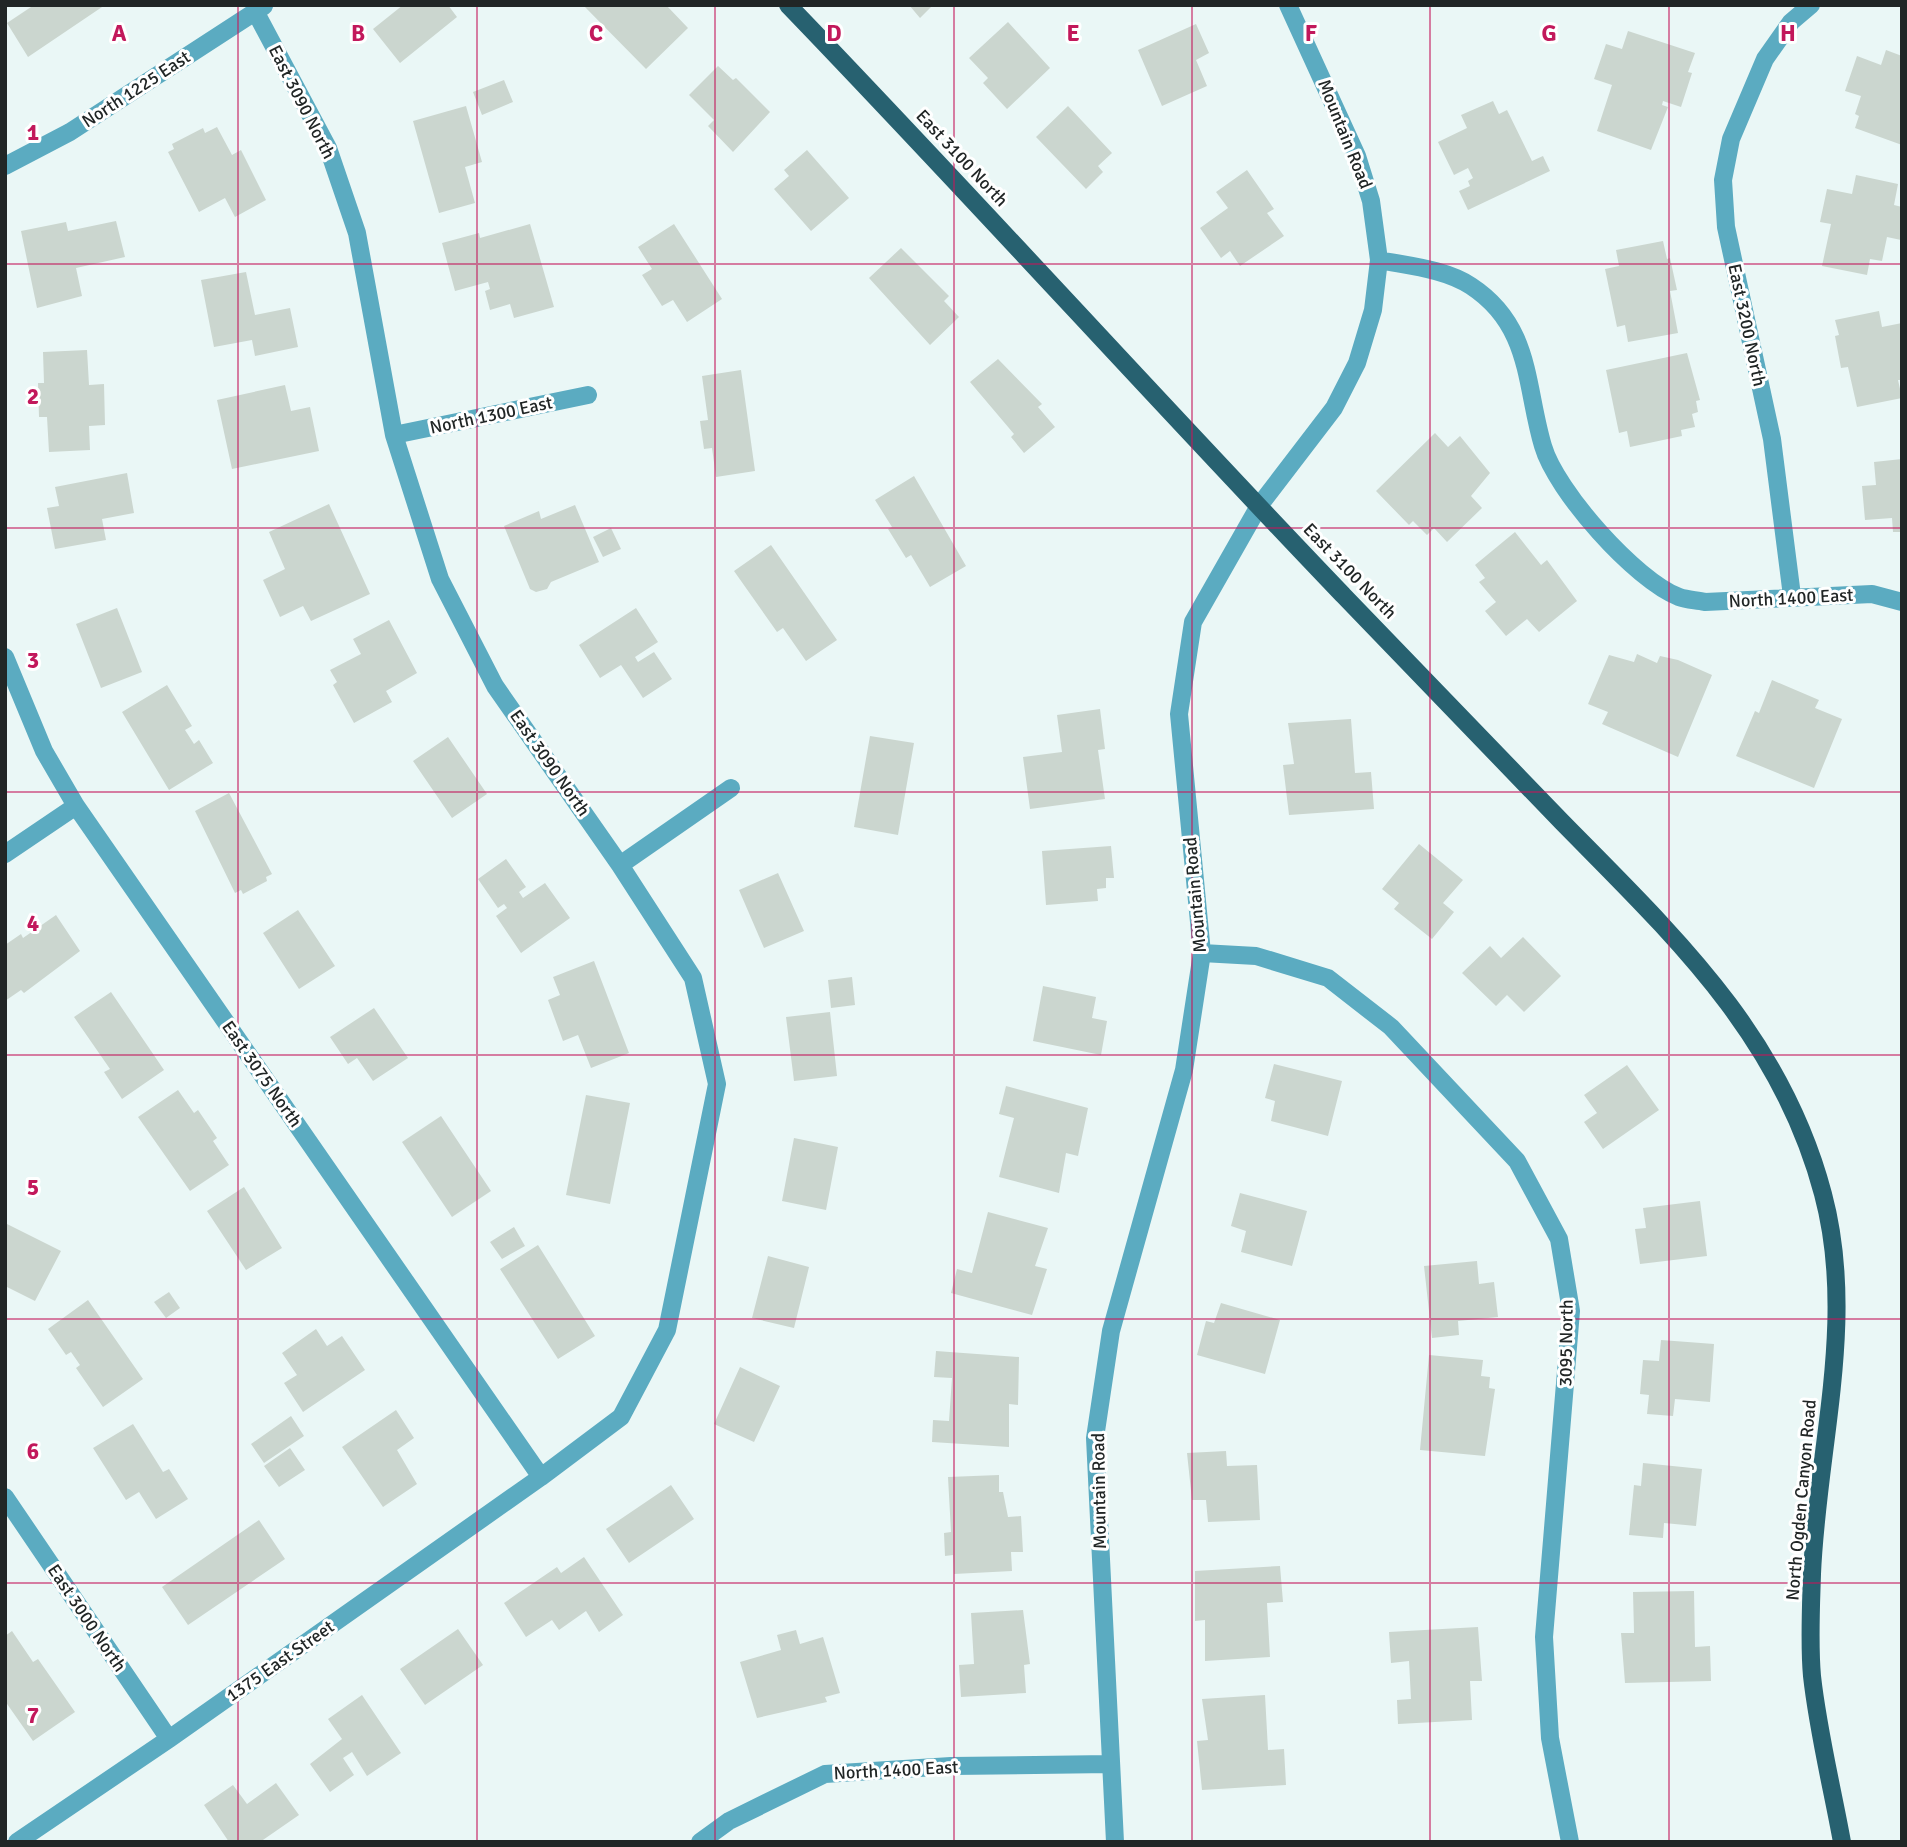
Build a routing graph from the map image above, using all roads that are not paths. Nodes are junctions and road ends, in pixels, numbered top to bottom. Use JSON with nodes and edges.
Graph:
{"nodes":[{"id":1,"x":788,"y":5,"type":"edge"},
{"id":2,"x":1288,"y":5,"type":"edge"},
{"id":3,"x":1811,"y":5,"type":"edge"},
{"id":4,"x":260,"y":8,"type":"edge"},
{"id":5,"x":5,"y":166,"type":"edge"},
{"id":6,"x":1379,"y":260,"type":"junction"},
{"id":7,"x":588,"y":395,"type":"dead end"},
{"id":8,"x":394,"y":435,"type":"junction"},
{"id":9,"x":1259,"y":506,"type":"junction"},
{"id":10,"x":1792,"y":597,"type":"junction"},
{"id":11,"x":1902,"y":602,"type":"edge"},
{"id":12,"x":5,"y":657,"type":"edge"},
{"id":13,"x":731,"y":788,"type":"dead end"},
{"id":14,"x":76,"y":806,"type":"junction"},
{"id":15,"x":5,"y":854,"type":"edge"},
{"id":16,"x":620,"y":865,"type":"junction"},
{"id":17,"x":1202,"y":953,"type":"junction"},
{"id":18,"x":1825,"y":1202,"type":"joint"},
{"id":19,"x":541,"y":1477,"type":"junction"},
{"id":20,"x":5,"y":1497,"type":"edge"},
{"id":21,"x":169,"y":1739,"type":"junction"},
{"id":22,"x":1110,"y":1764,"type":"junction"},
{"id":23,"x":17,"y":1842,"type":"edge"},
{"id":24,"x":700,"y":1842,"type":"edge"},
{"id":25,"x":1115,"y":1842,"type":"edge"},
{"id":26,"x":1570,"y":1842,"type":"edge"},
{"id":27,"x":1842,"y":1842,"type":"edge"}],
"edges":[{"from":1,"to":9,"type":"main road","name":"East 3100 North"},
{"from":2,"to":6,"type":"street","name":"Mountain Road"},
{"from":3,"to":10,"type":"street","name":"East 3200 North"},
{"from":4,"to":5,"type":"street","name":"North 1225 East"},
{"from":4,"to":8,"type":"street","name":"East 3090 North"},
{"from":6,"to":9,"type":"street","name":"Mountain Road"},
{"from":6,"to":10,"type":"street","name":"North 1400 East"},
{"from":7,"to":8,"type":"street","name":"North 1300 East"},
{"from":8,"to":16,"type":"street","name":"East 3090 North"},
{"from":9,"to":17,"type":"street","name":"Mountain Road"},
{"from":9,"to":18,"type":"main road","name":"East 3100 North"},
{"from":10,"to":11,"type":"street","name":"North 1400 East"},
{"from":12,"to":14,"type":"street","name":"East 3075 North"},
{"from":13,"to":16,"type":"street"},
{"from":14,"to":15,"type":"street"},
{"from":14,"to":19,"type":"street","name":"East 3075 North"},
{"from":16,"to":19,"type":"street","name":"East 3090 North"},
{"from":17,"to":22,"type":"street","name":"Mountain Road"},
{"from":17,"to":26,"type":"street","name":"3095 North"},
{"from":18,"to":27,"type":"main road","name":"North Ogden Canyon Road"},
{"from":19,"to":21,"type":"street","name":"1375 East Street"},
{"from":20,"to":21,"type":"street","name":"East 3000 North"},
{"from":21,"to":23,"type":"street","name":"1375 East Street"},
{"from":22,"to":24,"type":"street","name":"North 1400 East"},
{"from":22,"to":25,"type":"street","name":"Mountain Road"}]}
